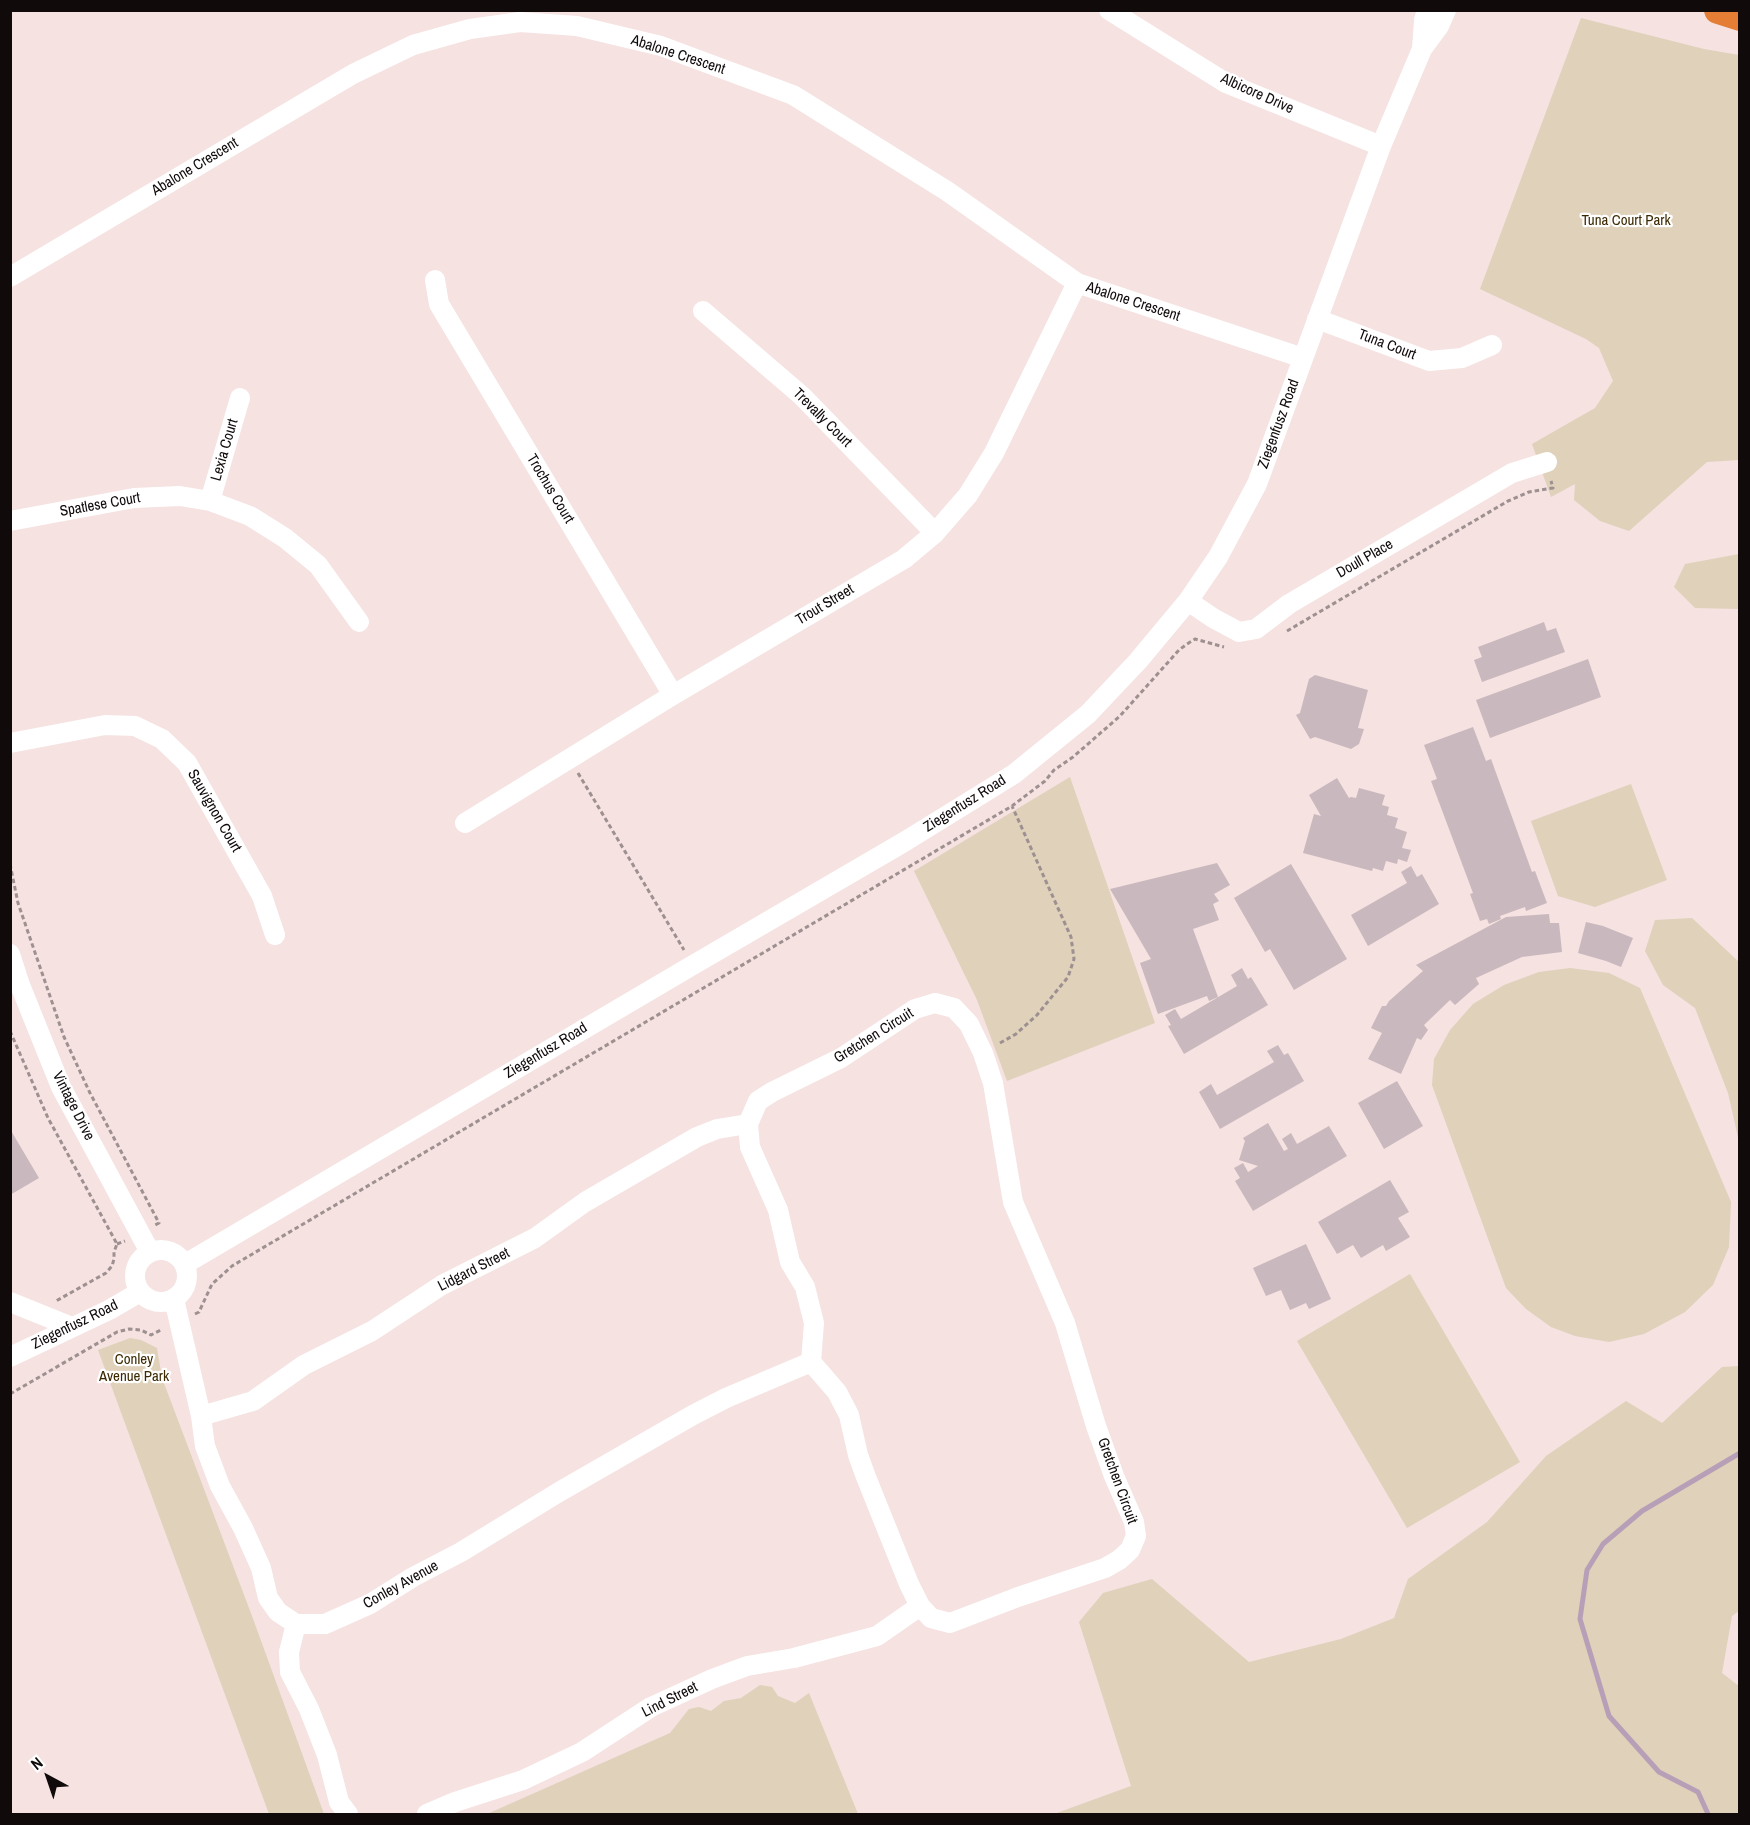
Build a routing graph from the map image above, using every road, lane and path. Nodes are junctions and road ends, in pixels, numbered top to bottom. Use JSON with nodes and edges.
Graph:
{"nodes":[{"id":1,"x":1109,"y":10,"type":"edge"},
{"id":2,"x":1427,"y":10,"type":"edge"},
{"id":3,"x":1446,"y":10,"type":"edge"},
{"id":4,"x":1718,"y":10,"type":"edge"},
{"id":5,"x":520,"y":16,"type":"edge"},
{"id":6,"x":1740,"y":17,"type":"edge"},
{"id":7,"x":1422,"y":49,"type":"junction"},
{"id":8,"x":1381,"y":146,"type":"junction"},
{"id":9,"x":10,"y":277,"type":"edge"},
{"id":10,"x":435,"y":280,"type":"dead end"},
{"id":11,"x":1077,"y":283,"type":"junction"},
{"id":12,"x":703,"y":311,"type":"dead end"},
{"id":13,"x":1317,"y":319,"type":"junction"},
{"id":14,"x":1492,"y":345,"type":"dead end"},
{"id":15,"x":1303,"y":358,"type":"junction"},
{"id":16,"x":240,"y":398,"type":"dead end"},
{"id":17,"x":1547,"y":462,"type":"dead end"},
{"id":18,"x":210,"y":501,"type":"junction"},
{"id":19,"x":10,"y":521,"type":"edge"},
{"id":20,"x":935,"y":533,"type":"junction"},
{"id":21,"x":1188,"y":601,"type":"junction"},
{"id":22,"x":359,"y":622,"type":"dead end"},
{"id":23,"x":673,"y":695,"type":"junction"},
{"id":24,"x":10,"y":743,"type":"edge"},
{"id":25,"x":570,"y":758,"type":"junction"},
{"id":26,"x":1012,"y":806,"type":"dead end"},
{"id":27,"x":465,"y":823,"type":"dead end"},
{"id":28,"x":10,"y":864,"type":"edge"},
{"id":29,"x":275,"y":935,"type":"dead end"},
{"id":30,"x":10,"y":954,"type":"edge"},
{"id":31,"x":693,"y":964,"type":"junction"},
{"id":32,"x":10,"y":1031,"type":"edge"},
{"id":33,"x":982,"y":1053,"type":"junction"},
{"id":34,"x":748,"y":1124,"type":"junction"},
{"id":35,"x":140,"y":1234,"type":"junction"},
{"id":36,"x":117,"y":1244,"type":"junction"},
{"id":37,"x":150,"y":1252,"type":"junction"},
{"id":38,"x":185,"y":1264,"type":"junction"},
{"id":39,"x":140,"y":1292,"type":"junction"},
{"id":40,"x":174,"y":1299,"type":"junction"},
{"id":41,"x":10,"y":1302,"type":"edge"},
{"id":42,"x":32,"y":1312,"type":"junction"},
{"id":43,"x":72,"y":1327,"type":"junction"},
{"id":44,"x":10,"y":1357,"type":"edge"},
{"id":45,"x":811,"y":1362,"type":"junction"},
{"id":46,"x":201,"y":1416,"type":"junction"},
{"id":47,"x":920,"y":1606,"type":"junction"},
{"id":48,"x":296,"y":1624,"type":"junction"},
{"id":49,"x":348,"y":1815,"type":"edge"},
{"id":50,"x":427,"y":1815,"type":"edge"}],
"edges":[{"from":1,"to":8,"type":"street","name":"Albicore Drive"},
{"from":2,"to":7,"type":"street","name":"Ziegenfusz Road"},
{"from":3,"to":7,"type":"street","name":"Ziegenfusz Road"},
{"from":4,"to":6,"type":"highway"},
{"from":5,"to":9,"type":"street","name":"Abalone Crescent"},
{"from":5,"to":11,"type":"street","name":"Abalone Crescent"},
{"from":7,"to":8,"type":"street","name":"Ziegenfusz Road"},
{"from":8,"to":13,"type":"street","name":"Ziegenfusz Road"},
{"from":10,"to":23,"type":"street","name":"Trochus Court"},
{"from":11,"to":15,"type":"street","name":"Abalone Crescent"},
{"from":11,"to":20,"type":"street","name":"Trout Street"},
{"from":12,"to":20,"type":"street","name":"Trevally Court"},
{"from":13,"to":14,"type":"street","name":"Tuna Court"},
{"from":13,"to":15,"type":"street","name":"Ziegenfusz Road"},
{"from":15,"to":21,"type":"street","name":"Ziegenfusz Road"},
{"from":16,"to":18,"type":"street","name":"Lexia Court"},
{"from":17,"to":21,"type":"street","name":"Doull Place"},
{"from":18,"to":19,"type":"street","name":"Spatlese Court"},
{"from":18,"to":22,"type":"street","name":"Spatlese Court"},
{"from":20,"to":23,"type":"street","name":"Trout Street"},
{"from":21,"to":31,"type":"street","name":"Ziegenfusz Road"},
{"from":23,"to":25,"type":"street","name":"Trout Street"},
{"from":24,"to":29,"type":"street","name":"Sauvignon Court"},
{"from":25,"to":27,"type":"street","name":"Trout Street"},
{"from":25,"to":31,"type":"path"},
{"from":26,"to":33,"type":"path"},
{"from":28,"to":35,"type":"path"},
{"from":30,"to":35,"type":"street","name":"Vintage Drive"},
{"from":31,"to":38,"type":"street","name":"Ziegenfusz Road"},
{"from":32,"to":36,"type":"path"},
{"from":33,"to":34,"type":"street","name":"Gretchen Circuit"},
{"from":33,"to":47,"type":"street","name":"Gretchen Circuit"},
{"from":34,"to":45,"type":"street"},
{"from":34,"to":46,"type":"street","name":"Lidgard Street"},
{"from":35,"to":36,"type":"path"},
{"from":35,"to":37,"type":"street","name":"Vintage Drive"},
{"from":36,"to":42,"type":"path"},
{"from":37,"to":38,"type":"street"},
{"from":37,"to":39,"type":"street"},
{"from":38,"to":40,"type":"street"},
{"from":39,"to":40,"type":"street"},
{"from":39,"to":43,"type":"street","name":"Ziegenfusz Road"},
{"from":40,"to":46,"type":"street"},
{"from":41,"to":42,"type":"street"},
{"from":42,"to":43,"type":"street"},
{"from":43,"to":44,"type":"street","name":"Ziegenfusz Road"},
{"from":45,"to":47,"type":"street"},
{"from":45,"to":48,"type":"street","name":"Conley Avenue"},
{"from":46,"to":48,"type":"street"},
{"from":47,"to":50,"type":"street","name":"Lind Street"},
{"from":48,"to":49,"type":"street"}]}
